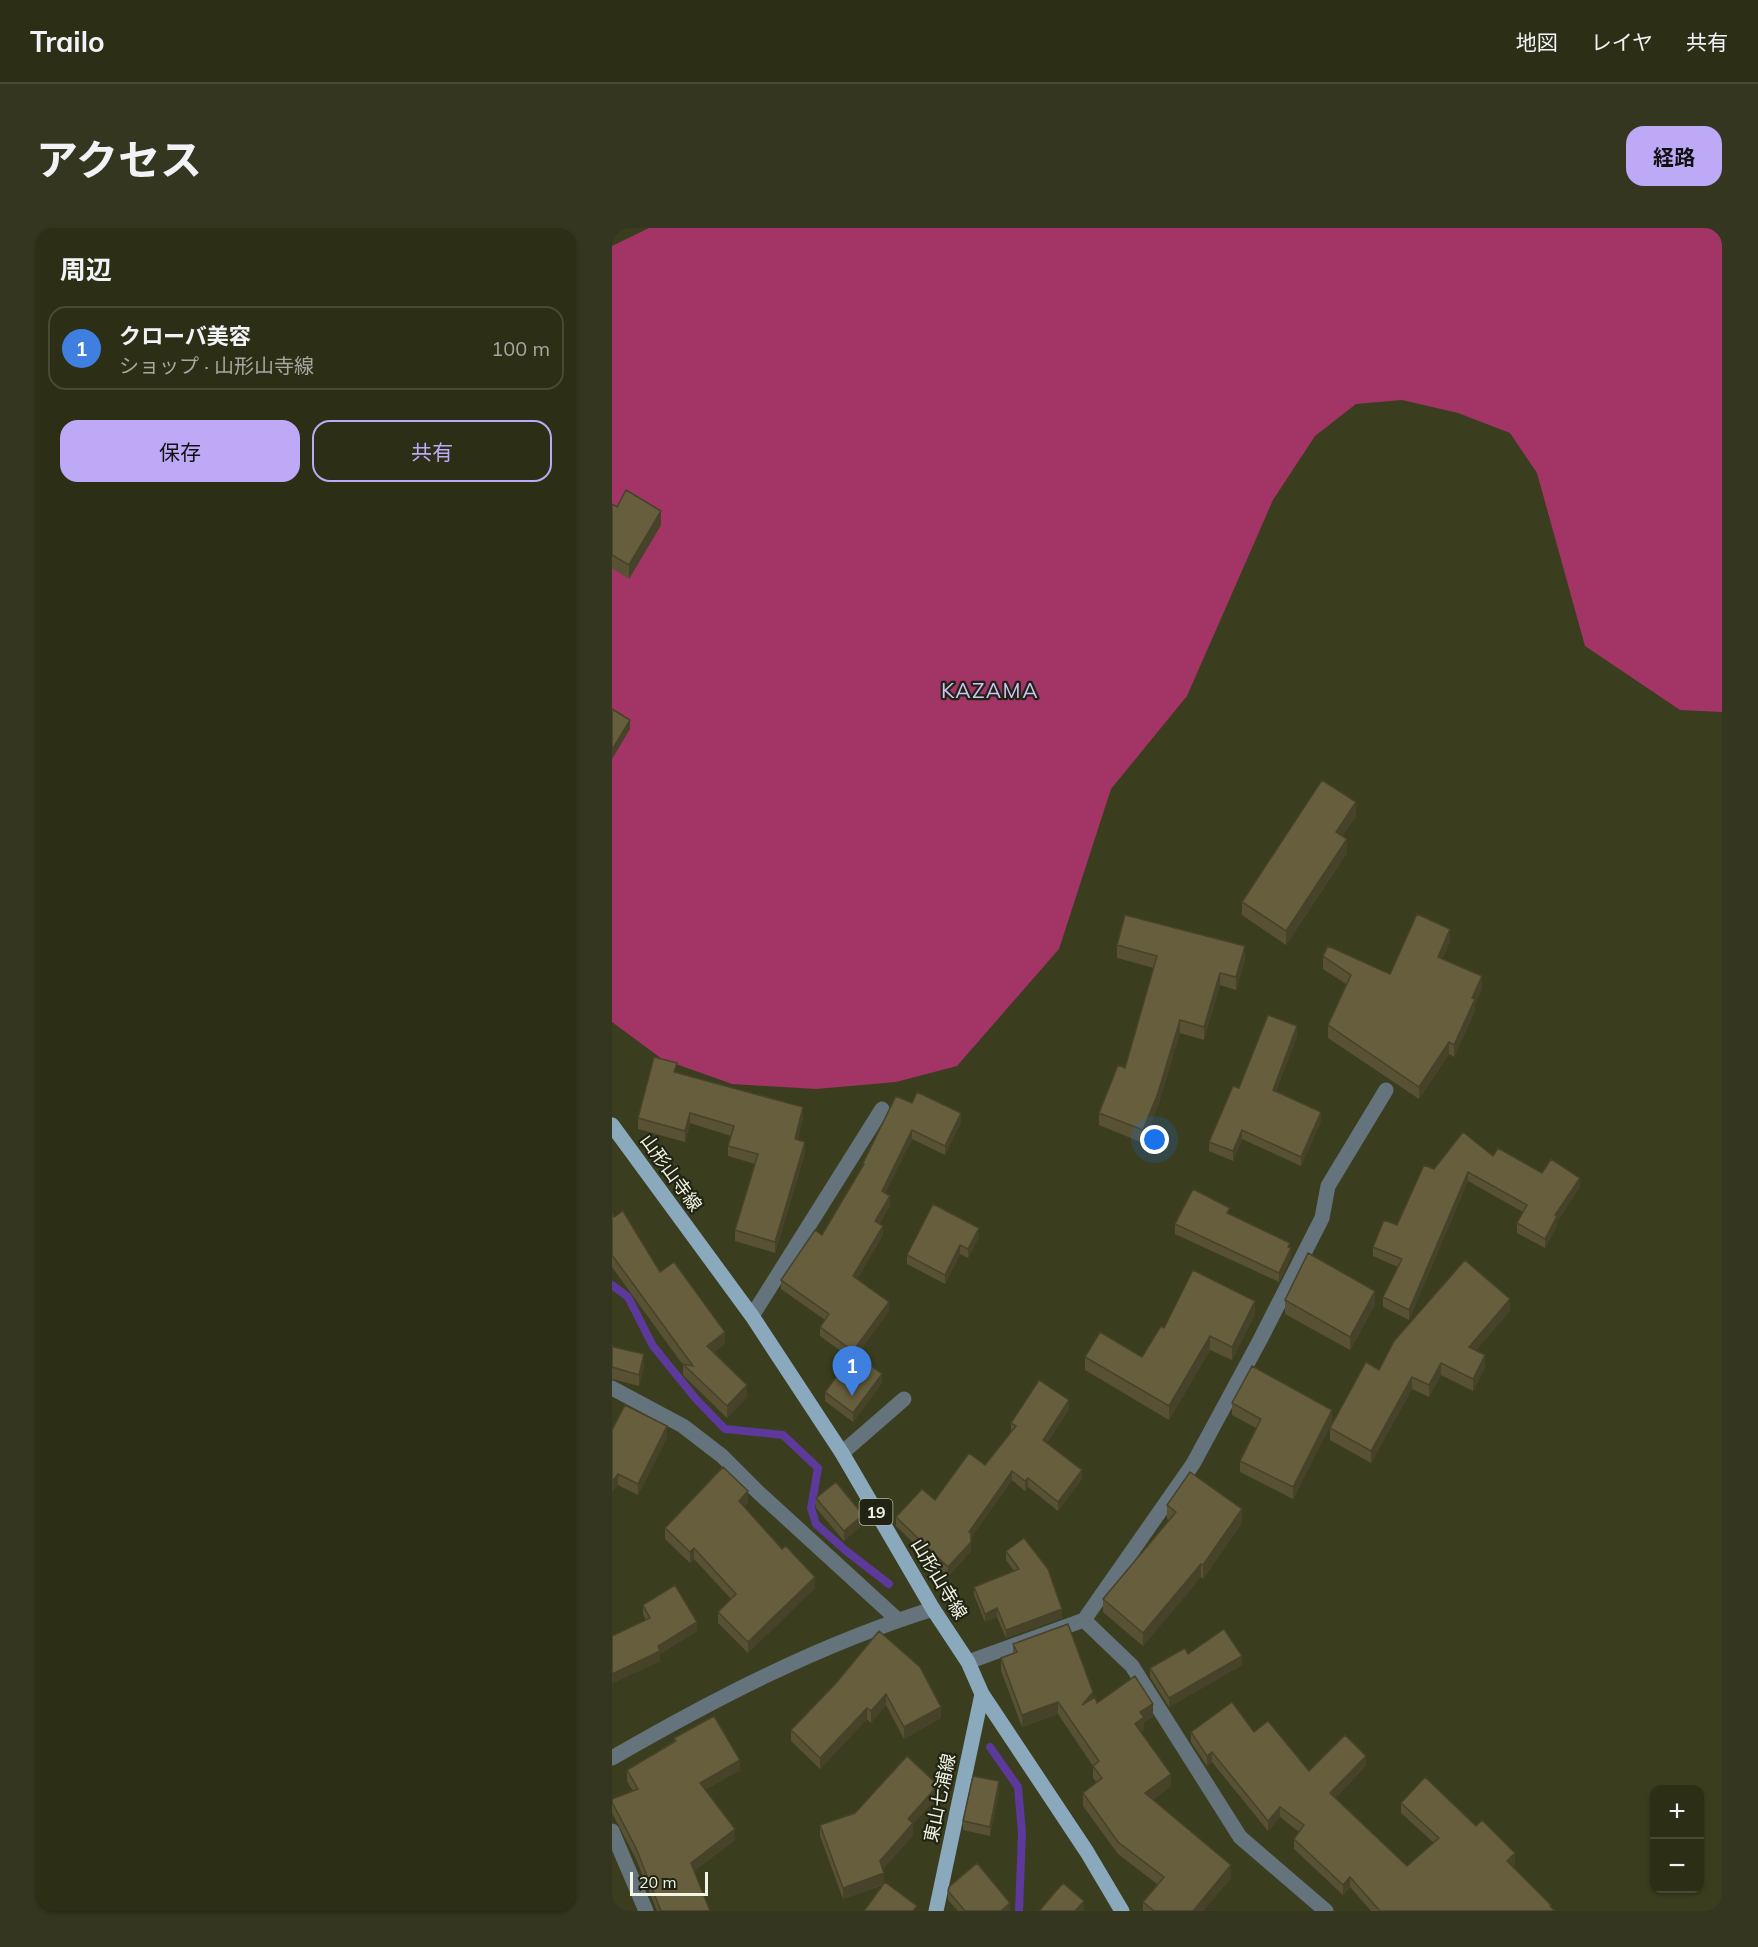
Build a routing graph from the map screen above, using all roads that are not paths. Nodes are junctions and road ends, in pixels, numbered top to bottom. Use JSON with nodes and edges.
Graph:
{"nodes":[{"id":1,"x":1386,"y":1090,"type":"dead end"},
{"id":2,"x":882,"y":1109,"type":"dead end"},
{"id":3,"x":612,"y":1125,"type":"edge"},
{"id":4,"x":752,"y":1316,"type":"junction"},
{"id":5,"x":612,"y":1388,"type":"edge"},
{"id":6,"x":904,"y":1399,"type":"dead end"},
{"id":7,"x":842,"y":1453,"type":"junction"},
{"id":8,"x":933,"y":1609,"type":"junction"},
{"id":9,"x":898,"y":1620,"type":"junction"},
{"id":10,"x":1084,"y":1620,"type":"junction"},
{"id":11,"x":968,"y":1662,"type":"junction"},
{"id":12,"x":982,"y":1694,"type":"junction"},
{"id":13,"x":612,"y":1758,"type":"edge"},
{"id":14,"x":612,"y":1831,"type":"edge"},
{"id":15,"x":646,"y":1911,"type":"edge"},
{"id":16,"x":936,"y":1911,"type":"edge"},
{"id":17,"x":1122,"y":1911,"type":"edge"},
{"id":18,"x":1326,"y":1911,"type":"edge"}],
"edges":[{"from":1,"to":10,"type":"street"},
{"from":2,"to":4,"type":"street"},
{"from":3,"to":4,"type":"main road","name":"山形山寺線","number":"19"},
{"from":4,"to":7,"type":"main road","name":"山形山寺線","number":"19"},
{"from":5,"to":9,"type":"street"},
{"from":6,"to":7,"type":"street"},
{"from":7,"to":8,"type":"main road","name":"山形山寺線","number":"19"},
{"from":8,"to":9,"type":"street"},
{"from":8,"to":11,"type":"main road","name":"山形山寺線","number":"19"},
{"from":9,"to":13,"type":"street"},
{"from":10,"to":11,"type":"street"},
{"from":10,"to":18,"type":"street"},
{"from":11,"to":12,"type":"main road","name":"山形山寺線","number":"19"},
{"from":12,"to":16,"type":"main road","name":"東山七浦線"},
{"from":12,"to":17,"type":"main road","name":"山形山寺線","number":"19"},
{"from":14,"to":15,"type":"street"}]}
